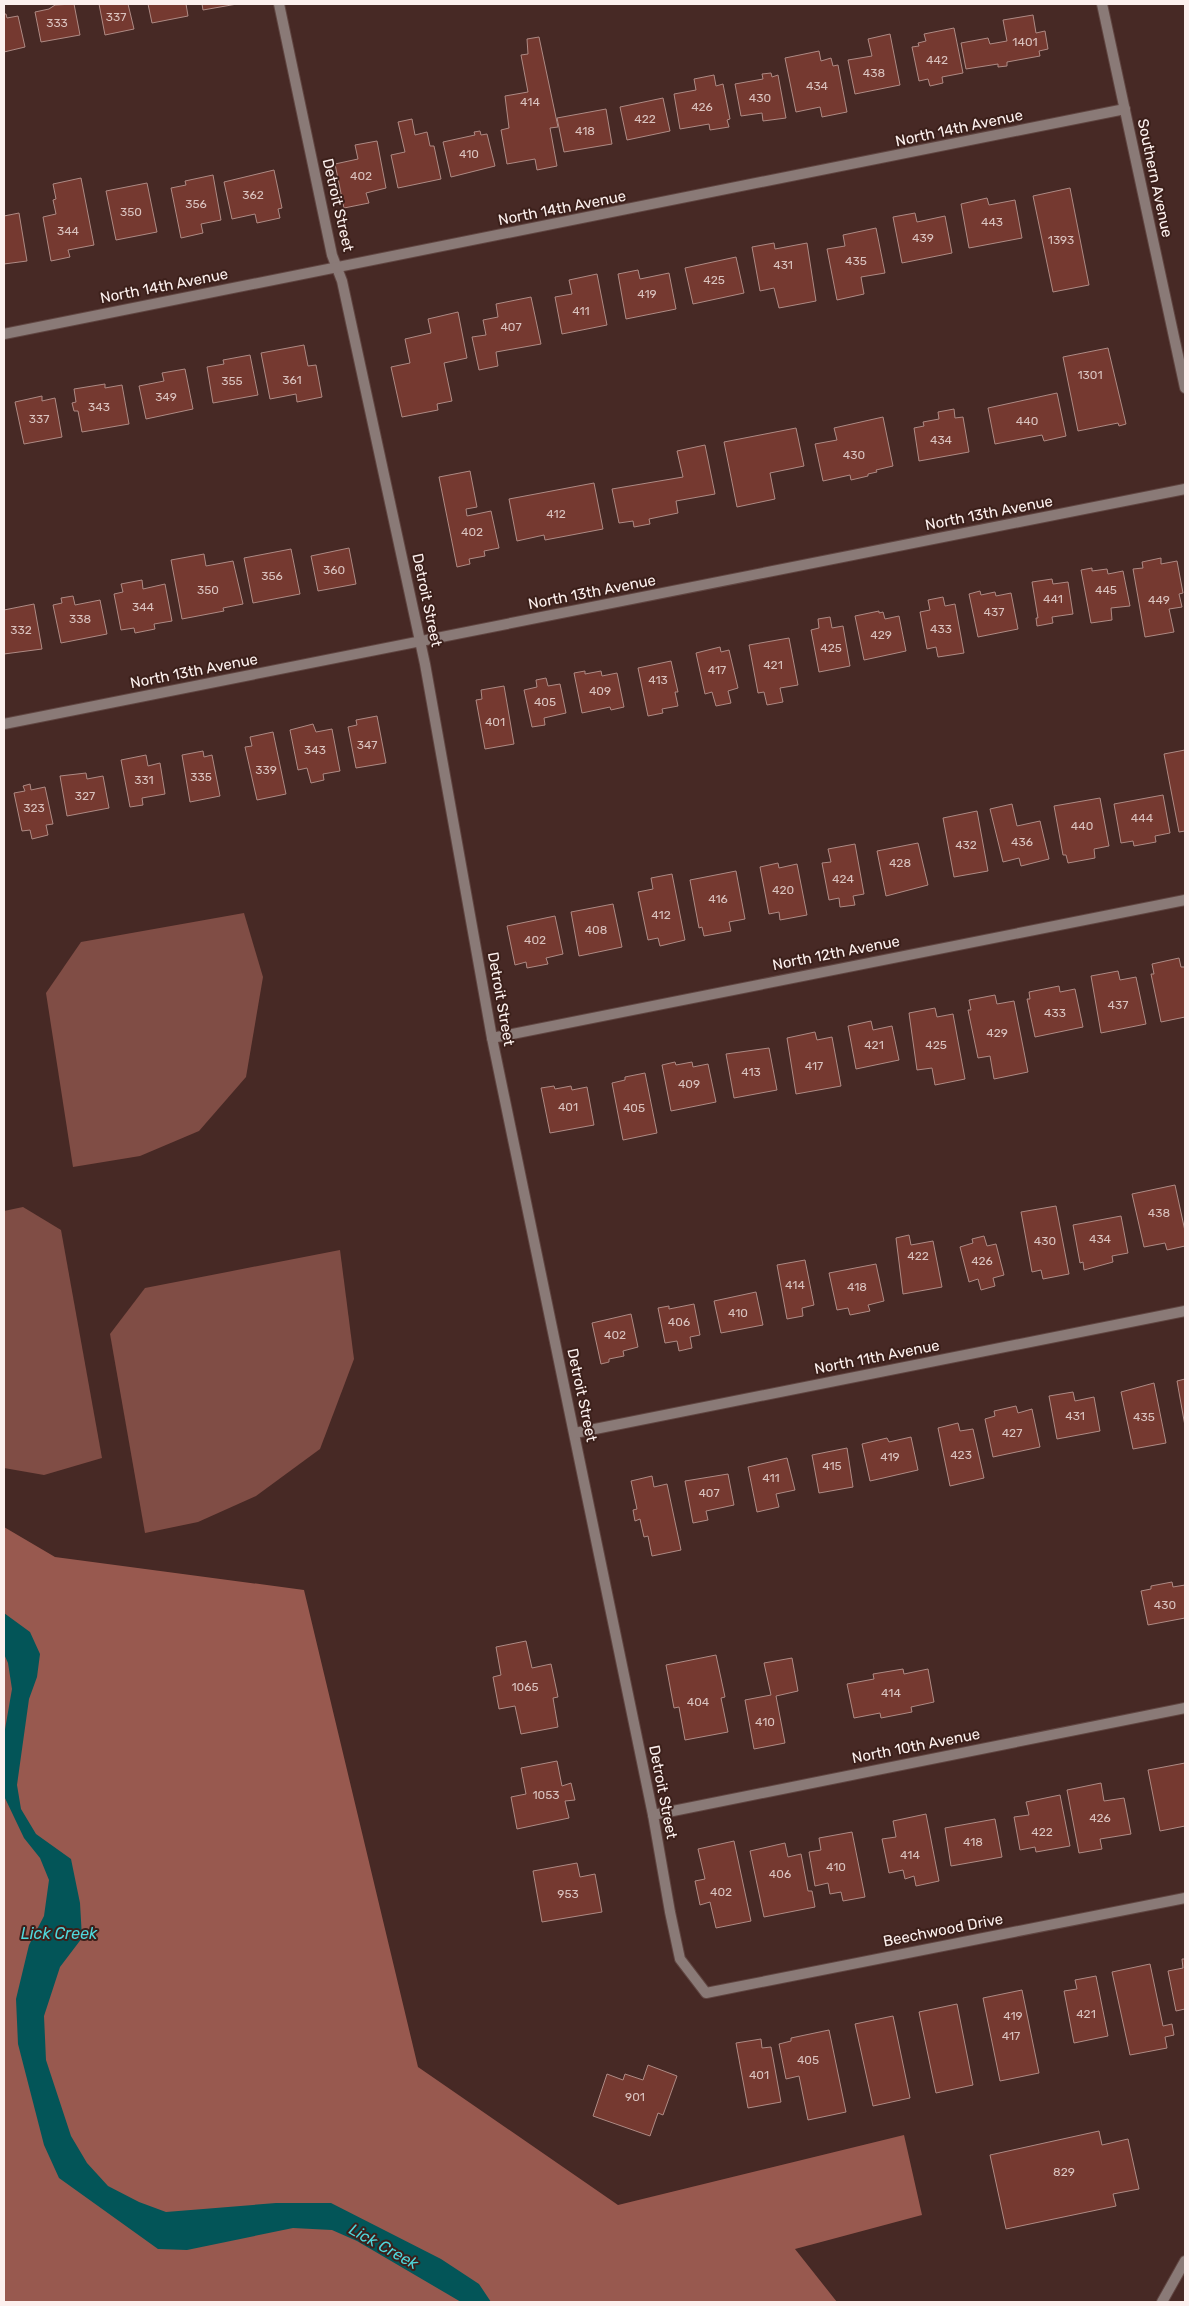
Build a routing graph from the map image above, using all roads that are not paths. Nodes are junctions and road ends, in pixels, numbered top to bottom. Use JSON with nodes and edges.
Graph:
{"nodes":[{"id":1,"x":279,"y":4,"type":"edge"},
{"id":2,"x":1102,"y":4,"type":"edge"},
{"id":3,"x":1125,"y":109,"type":"junction"},
{"id":4,"x":337,"y":267,"type":"junction"},
{"id":5,"x":4,"y":334,"type":"edge"},
{"id":6,"x":1185,"y":388,"type":"edge"},
{"id":7,"x":1185,"y":489,"type":"edge"},
{"id":8,"x":420,"y":641,"type":"junction"},
{"id":9,"x":4,"y":724,"type":"edge"},
{"id":10,"x":1185,"y":900,"type":"edge"},
{"id":11,"x":492,"y":1038,"type":"junction"},
{"id":12,"x":1185,"y":1311,"type":"edge"},
{"id":13,"x":575,"y":1433,"type":"junction"},
{"id":14,"x":1185,"y":1708,"type":"edge"},
{"id":15,"x":653,"y":1815,"type":"junction"},
{"id":16,"x":1185,"y":1898,"type":"edge"},
{"id":17,"x":706,"y":1993,"type":"joint"},
{"id":18,"x":1185,"y":2261,"type":"edge"},
{"id":19,"x":1162,"y":2302,"type":"edge"}],
"edges":[{"from":1,"to":4,"type":"street","name":"Detroit Street"},
{"from":2,"to":3,"type":"street","name":"Southern Avenue"},
{"from":3,"to":4,"type":"street","name":"North 14th Avenue"},
{"from":3,"to":6,"type":"street","name":"Southern Avenue"},
{"from":4,"to":5,"type":"street","name":"North 14th Avenue"},
{"from":4,"to":8,"type":"street","name":"Detroit Street"},
{"from":7,"to":8,"type":"street","name":"North 13th Avenue"},
{"from":8,"to":9,"type":"street","name":"North 13th Avenue"},
{"from":8,"to":11,"type":"street","name":"Detroit Street"},
{"from":10,"to":11,"type":"street","name":"North 12th Avenue"},
{"from":11,"to":13,"type":"street","name":"Detroit Street"},
{"from":12,"to":13,"type":"street","name":"North 11th Avenue"},
{"from":13,"to":15,"type":"street","name":"Detroit Street"},
{"from":14,"to":15,"type":"street","name":"North 10th Avenue"},
{"from":15,"to":17,"type":"street","name":"Detroit Street"},
{"from":16,"to":17,"type":"street","name":"Beechwood Drive"},
{"from":18,"to":19,"type":"street"}]}
